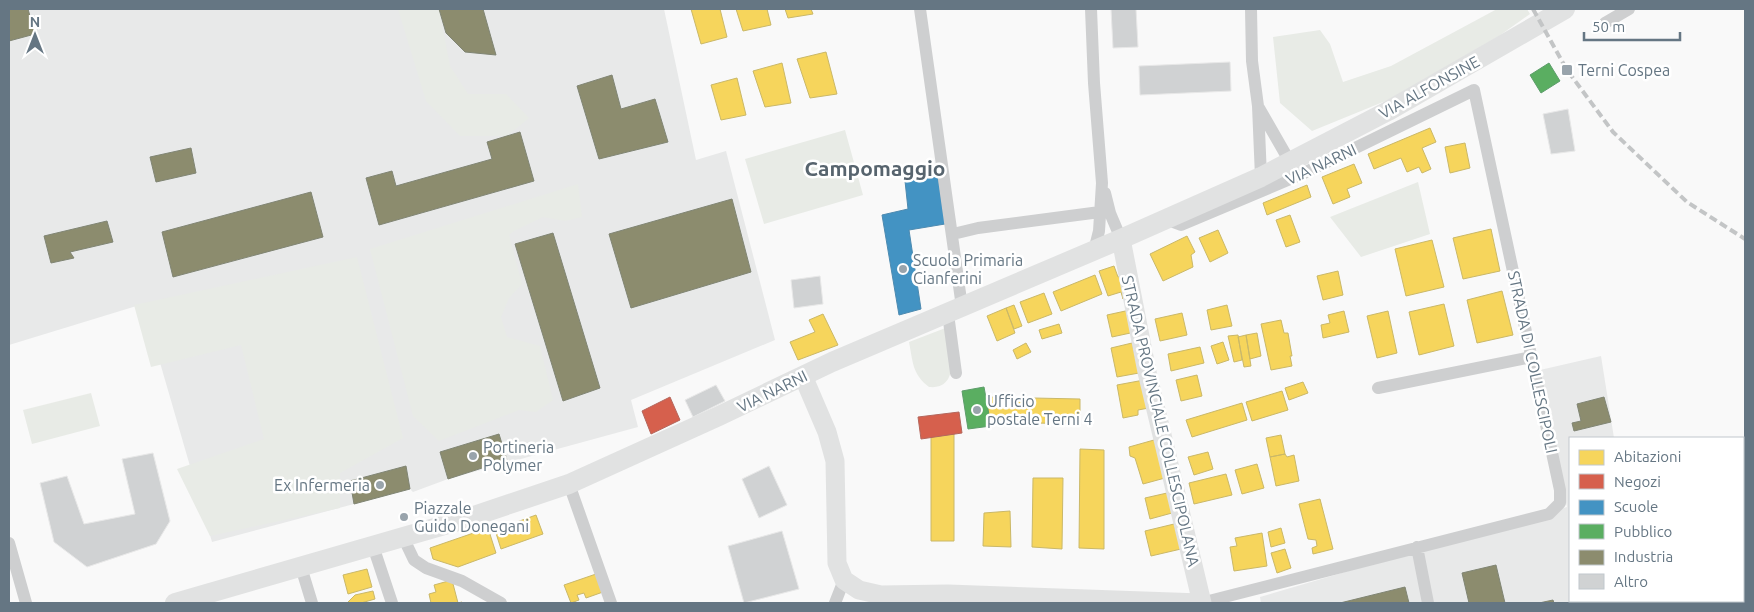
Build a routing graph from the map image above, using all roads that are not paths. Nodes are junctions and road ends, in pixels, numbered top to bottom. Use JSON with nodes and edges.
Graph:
{"nodes":[{"id":1,"x":920,"y":9,"type":"edge"},
{"id":2,"x":1091,"y":9,"type":"edge"},
{"id":3,"x":1251,"y":9,"type":"edge"},
{"id":4,"x":1629,"y":9,"type":"edge"},
{"id":5,"x":1561,"y":11,"type":"edge"},
{"id":6,"x":1605,"y":22,"type":"dead end"},
{"id":7,"x":1474,"y":90,"type":"joint"},
{"id":8,"x":1258,"y":106,"type":"junction"},
{"id":9,"x":1290,"y":162,"type":"junction"},
{"id":10,"x":1261,"y":176,"type":"junction"},
{"id":11,"x":1102,"y":183,"type":"junction"},
{"id":12,"x":1100,"y":212,"type":"junction"},
{"id":13,"x":1165,"y":219,"type":"junction"},
{"id":14,"x":953,"y":234,"type":"junction"},
{"id":15,"x":1121,"y":239,"type":"junction"},
{"id":16,"x":1094,"y":251,"type":"junction"},
{"id":17,"x":955,"y":310,"type":"junction"},
{"id":18,"x":1532,"y":357,"type":"junction"},
{"id":19,"x":956,"y":374,"type":"dead end"},
{"id":20,"x":803,"y":376,"type":"junction"},
{"id":21,"x":1378,"y":388,"type":"dead end"},
{"id":22,"x":569,"y":484,"type":"junction"},
{"id":23,"x":403,"y":537,"type":"junction"},
{"id":24,"x":9,"y":543,"type":"edge"},
{"id":25,"x":373,"y":546,"type":"junction"},
{"id":26,"x":1418,"y":547,"type":"junction"},
{"id":27,"x":301,"y":567,"type":"junction"},
{"id":28,"x":844,"y":580,"type":"junction"},
{"id":29,"x":26,"y":603,"type":"edge"},
{"id":30,"x":176,"y":603,"type":"edge"},
{"id":31,"x":312,"y":603,"type":"edge"},
{"id":32,"x":392,"y":603,"type":"edge"},
{"id":33,"x":501,"y":603,"type":"edge"},
{"id":34,"x":611,"y":603,"type":"edge"},
{"id":35,"x":834,"y":603,"type":"edge"},
{"id":36,"x":1201,"y":603,"type":"edge"},
{"id":37,"x":1428,"y":603,"type":"edge"}],
"edges":[{"from":1,"to":14,"type":"street"},
{"from":2,"to":11,"type":"street"},
{"from":3,"to":8,"type":"street"},
{"from":4,"to":6,"type":"street"},
{"from":5,"to":9,"type":"main road","name":"VIA ALFONSINE"},
{"from":7,"to":13,"type":"street","name":"VIA NARNI"},
{"from":7,"to":18,"type":"street","name":"STRADA DI COLLESCIPOLI"},
{"from":8,"to":9,"type":"street"},
{"from":8,"to":10,"type":"street"},
{"from":9,"to":10,"type":"main road","name":"VIA NARNI"},
{"from":10,"to":13,"type":"main road","name":"VIA NARNI"},
{"from":11,"to":12,"type":"street"},
{"from":11,"to":15,"type":"street"},
{"from":12,"to":14,"type":"street"},
{"from":12,"to":16,"type":"street"},
{"from":13,"to":15,"type":"main road","name":"VIA NARNI"},
{"from":14,"to":17,"type":"street"},
{"from":15,"to":16,"type":"main road","name":"VIA NARNI"},
{"from":15,"to":36,"type":"street","name":"STRADA PROVINCIALE COLLESCIPOLANA"},
{"from":16,"to":17,"type":"main road","name":"VIA NARNI"},
{"from":17,"to":19,"type":"street"},
{"from":17,"to":20,"type":"main road","name":"VIA NARNI"},
{"from":18,"to":21,"type":"street","name":"STRADA DI COLLESCIPOLI"},
{"from":18,"to":26,"type":"street","name":"STRADA DI COLLESCIPOLI"},
{"from":20,"to":22,"type":"main road","name":"VIA NARNI"},
{"from":20,"to":28,"type":"street"},
{"from":22,"to":23,"type":"main road","name":"VIA NARNI"},
{"from":22,"to":34,"type":"street"},
{"from":23,"to":25,"type":"main road","name":"VIA NARNI"},
{"from":23,"to":33,"type":"street"},
{"from":24,"to":29,"type":"street"},
{"from":25,"to":27,"type":"main road","name":"VIA NARNI"},
{"from":25,"to":32,"type":"street"},
{"from":26,"to":36,"type":"street","name":"STRADA DI COLLESCIPOLI"},
{"from":26,"to":37,"type":"street"},
{"from":27,"to":30,"type":"main road","name":"VIA NARNI"},
{"from":27,"to":31,"type":"street"},
{"from":28,"to":35,"type":"street"},
{"from":28,"to":36,"type":"street"}]}
